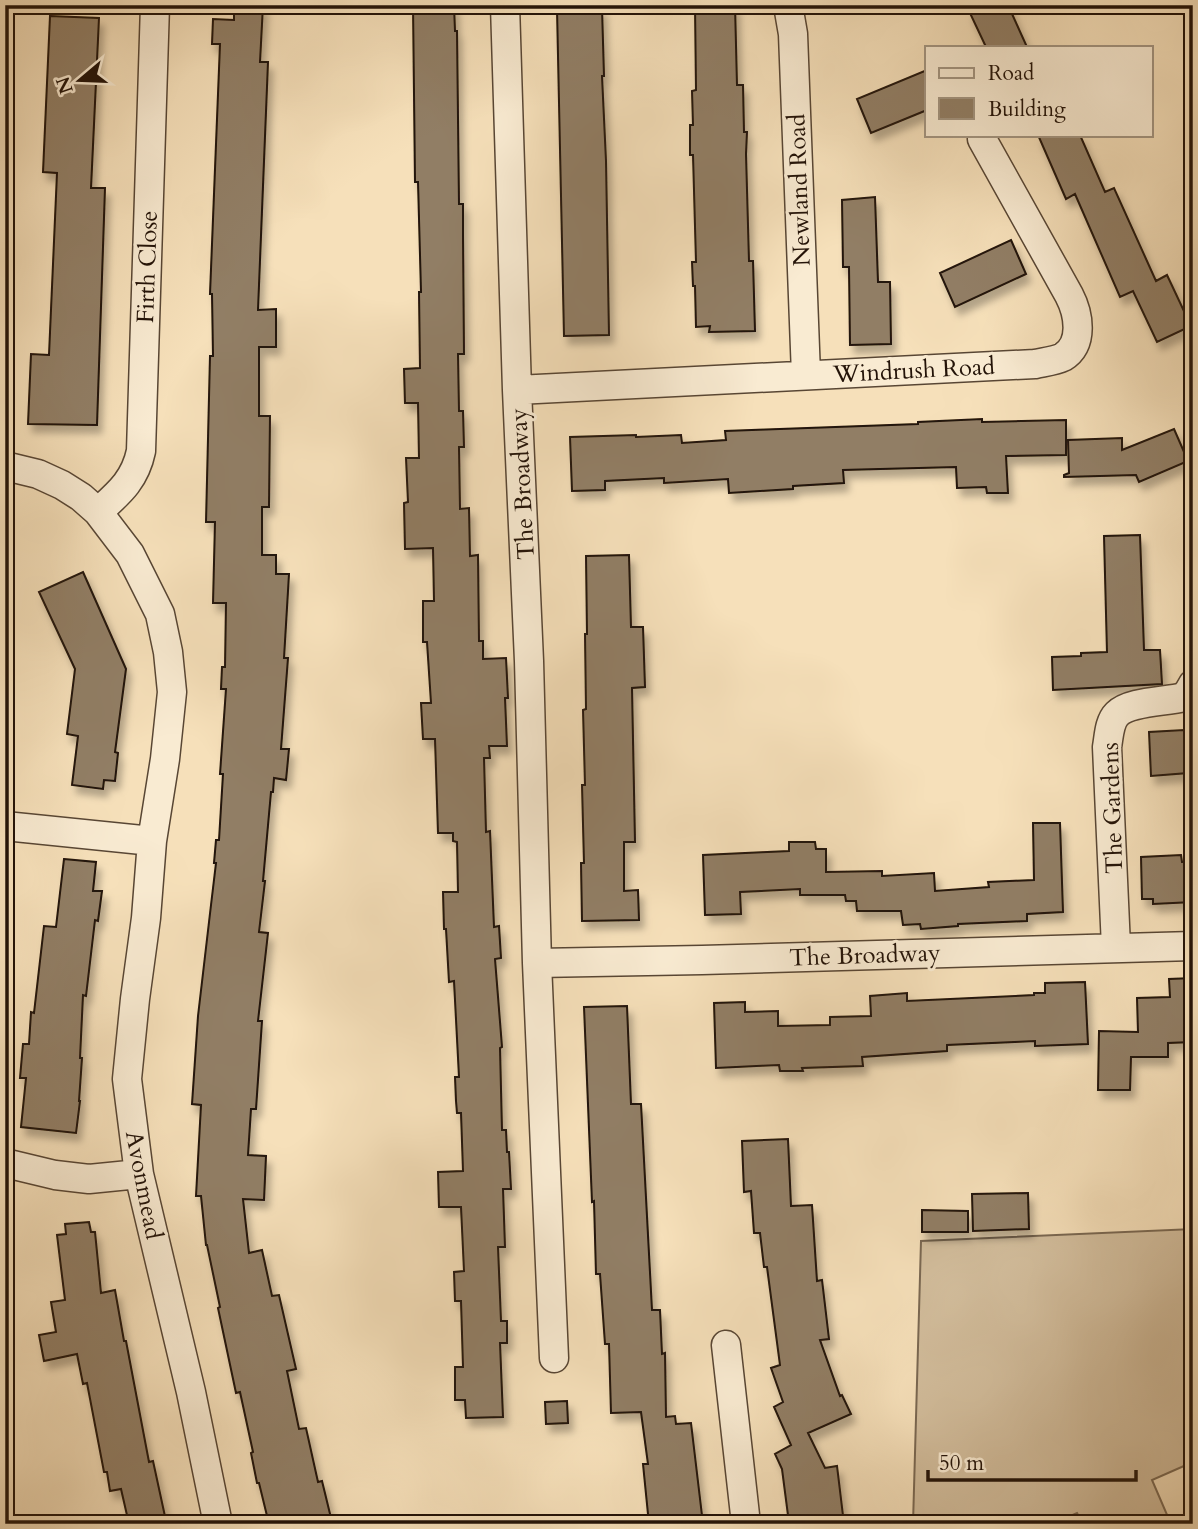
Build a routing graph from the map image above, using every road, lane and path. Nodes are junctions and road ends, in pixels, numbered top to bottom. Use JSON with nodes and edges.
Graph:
{"nodes":[{"id":1,"x":155,"y":5,"type":"edge"},
{"id":2,"x":505,"y":5,"type":"edge"},
{"id":3,"x":788,"y":5,"type":"edge"},
{"id":4,"x":982,"y":139,"type":"dead end"},
{"id":5,"x":806,"y":374,"type":"junction"},
{"id":6,"x":517,"y":390,"type":"junction"},
{"id":7,"x":5,"y":466,"type":"edge"},
{"id":8,"x":98,"y":512,"type":"junction"},
{"id":9,"x":1193,"y":684,"type":"edge"},
{"id":10,"x":5,"y":827,"type":"edge"},
{"id":11,"x":152,"y":841,"type":"junction"},
{"id":12,"x":1193,"y":946,"type":"edge"},
{"id":13,"x":1116,"y":947,"type":"junction"},
{"id":14,"x":537,"y":963,"type":"junction"},
{"id":15,"x":5,"y":1163,"type":"edge"},
{"id":16,"x":138,"y":1174,"type":"junction"},
{"id":17,"x":726,"y":1345,"type":"dead end"},
{"id":18,"x":554,"y":1358,"type":"dead end"},
{"id":19,"x":218,"y":1524,"type":"edge"},
{"id":20,"x":746,"y":1524,"type":"edge"}],
"edges":[{"from":1,"to":8,"type":"street","name":"Firth Close"},
{"from":2,"to":6,"type":"street","name":"The Broadway"},
{"from":3,"to":5,"type":"street","name":"Newland Road"},
{"from":4,"to":5,"type":"street","name":"Windrush Road"},
{"from":5,"to":6,"type":"street","name":"Windrush Road"},
{"from":6,"to":14,"type":"street","name":"The Broadway"},
{"from":7,"to":8,"type":"street","name":"Avonmead"},
{"from":8,"to":11,"type":"street","name":"Avonmead"},
{"from":9,"to":13,"type":"street","name":"The Gardens"},
{"from":10,"to":11,"type":"street"},
{"from":11,"to":16,"type":"street","name":"Avonmead"},
{"from":12,"to":13,"type":"street","name":"The Broadway"},
{"from":13,"to":14,"type":"street","name":"The Broadway"},
{"from":14,"to":18,"type":"street","name":"The Broadway"},
{"from":15,"to":16,"type":"street"},
{"from":16,"to":19,"type":"street","name":"Avonmead"},
{"from":17,"to":20,"type":"street"}]}
